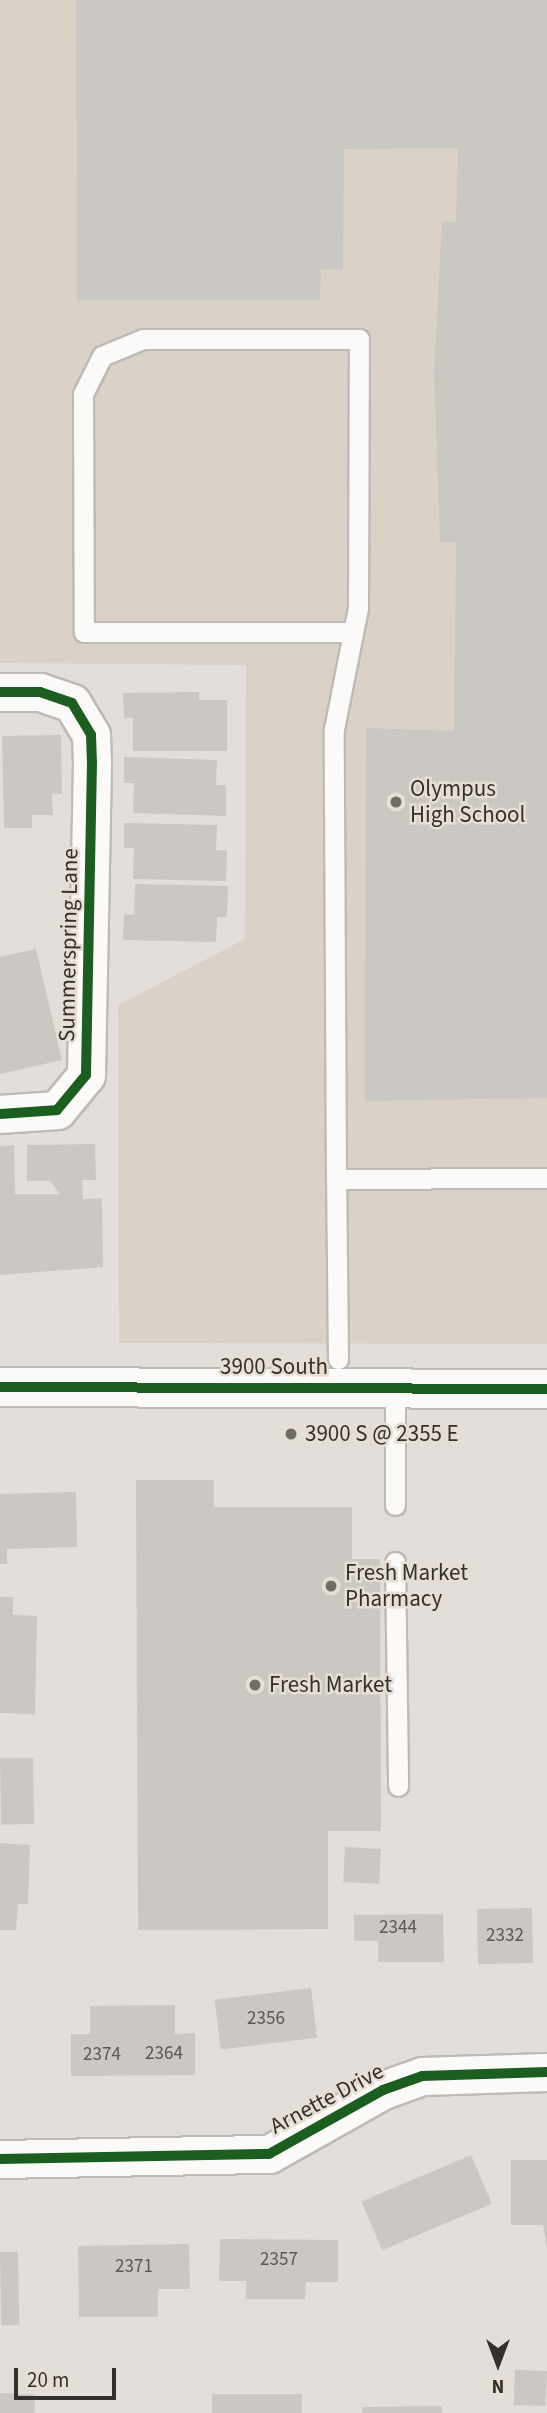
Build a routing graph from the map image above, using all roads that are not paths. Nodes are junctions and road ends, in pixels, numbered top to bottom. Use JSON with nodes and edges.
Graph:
{"nodes":[{"id":1,"x":353,"y":632,"type":"junction"},
{"id":2,"x":0,"y":692,"type":"edge"},
{"id":3,"x":0,"y":1114,"type":"edge"},
{"id":4,"x":547,"y":1178,"type":"edge"},
{"id":5,"x":336,"y":1179,"type":"junction"},
{"id":6,"x":338,"y":1359,"type":"dead end"},
{"id":7,"x":0,"y":1387,"type":"edge"},
{"id":8,"x":395,"y":1388,"type":"junction"},
{"id":9,"x":547,"y":1389,"type":"edge"},
{"id":10,"x":396,"y":1505,"type":"dead end"},
{"id":11,"x":396,"y":1562,"type":"dead end"},
{"id":12,"x":398,"y":1786,"type":"dead end"},
{"id":13,"x":547,"y":2072,"type":"edge"},
{"id":14,"x":0,"y":2159,"type":"edge"}],
"edges":[{"from":1,"to":1,"type":"lane"},
{"from":1,"to":5,"type":"lane"},
{"from":2,"to":3,"type":"street","name":"Summerspring Lane"},
{"from":4,"to":5,"type":"lane"},
{"from":5,"to":6,"type":"lane"},
{"from":7,"to":8,"type":"main road","name":"3900 South"},
{"from":8,"to":9,"type":"main road","name":"3900 South"},
{"from":8,"to":10,"type":"lane"},
{"from":11,"to":12,"type":"lane"},
{"from":13,"to":14,"type":"street","name":"Arnette Drive"}]}
